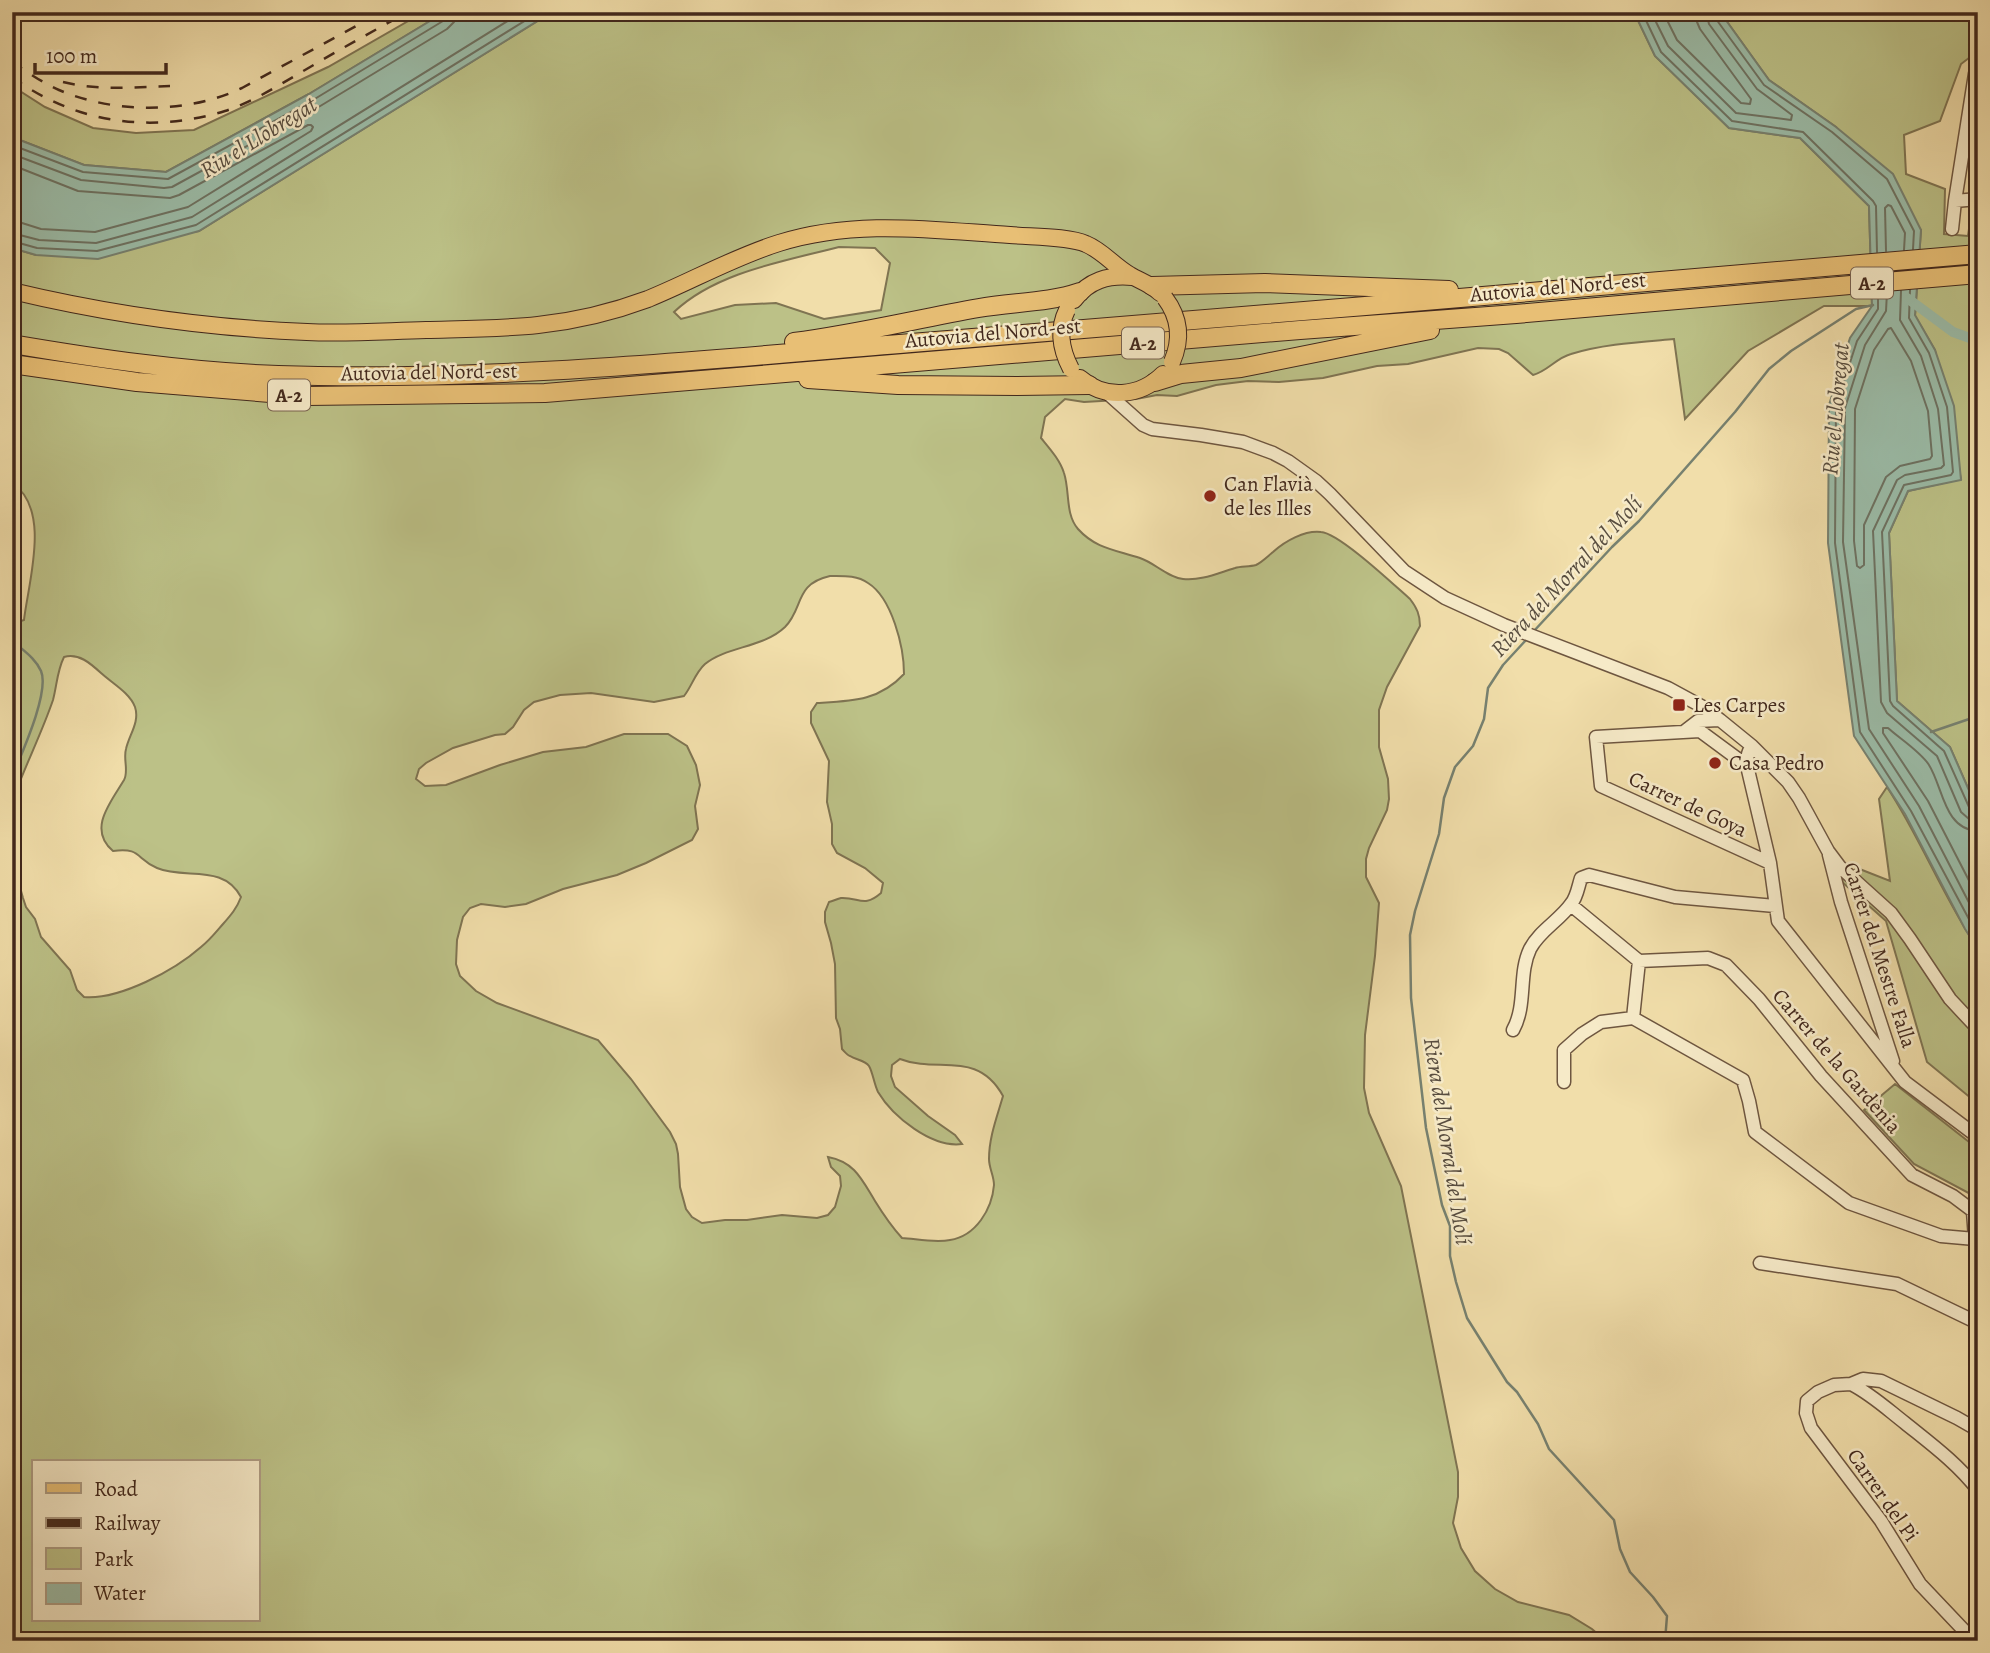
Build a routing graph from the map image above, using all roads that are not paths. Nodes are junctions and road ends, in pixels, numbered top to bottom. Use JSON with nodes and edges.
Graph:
{"nodes":[{"id":1,"x":1978,"y":66,"type":"edge"},
{"id":2,"x":1978,"y":199,"type":"edge"},
{"id":3,"x":1955,"y":201,"type":"junction"},
{"id":4,"x":1952,"y":229,"type":"dead end"},
{"id":5,"x":1098,"y":250,"type":"junction"},
{"id":6,"x":1978,"y":254,"type":"edge"},
{"id":7,"x":1978,"y":274,"type":"edge"},
{"id":8,"x":1132,"y":277,"type":"junction"},
{"id":9,"x":1098,"y":280,"type":"junction"},
{"id":10,"x":12,"y":292,"type":"edge"},
{"id":11,"x":1080,"y":292,"type":"junction"},
{"id":12,"x":1159,"y":292,"type":"junction"},
{"id":13,"x":1505,"y":295,"type":"junction"},
{"id":14,"x":1516,"y":314,"type":"junction"},
{"id":15,"x":12,"y":344,"type":"edge"},
{"id":16,"x":703,"y":359,"type":"junction"},
{"id":17,"x":12,"y":364,"type":"edge"},
{"id":18,"x":770,"y":374,"type":"junction"},
{"id":19,"x":1088,"y":384,"type":"junction"},
{"id":20,"x":1150,"y":385,"type":"junction"},
{"id":21,"x":1106,"y":392,"type":"junction"},
{"id":22,"x":1163,"y":430,"type":"junction"},
{"id":23,"x":1687,"y":698,"type":"junction"},
{"id":24,"x":1720,"y":720,"type":"junction"},
{"id":25,"x":1733,"y":730,"type":"junction"},
{"id":26,"x":1685,"y":731,"type":"junction"},
{"id":27,"x":1752,"y":746,"type":"junction"},
{"id":28,"x":1745,"y":766,"type":"junction"},
{"id":29,"x":1828,"y":851,"type":"junction"},
{"id":30,"x":1770,"y":863,"type":"junction"},
{"id":31,"x":1571,"y":905,"type":"junction"},
{"id":32,"x":1775,"y":906,"type":"junction"},
{"id":33,"x":1639,"y":961,"type":"junction"},
{"id":34,"x":1633,"y":1018,"type":"junction"},
{"id":35,"x":1978,"y":1029,"type":"edge"},
{"id":36,"x":1513,"y":1030,"type":"dead end"},
{"id":37,"x":1897,"y":1071,"type":"junction"},
{"id":38,"x":1564,"y":1082,"type":"dead end"},
{"id":39,"x":1978,"y":1138,"type":"edge"},
{"id":40,"x":1976,"y":1242,"type":"edge"},
{"id":41,"x":1760,"y":1263,"type":"dead end"},
{"id":42,"x":1977,"y":1323,"type":"edge"},
{"id":43,"x":1851,"y":1384,"type":"junction"},
{"id":44,"x":1978,"y":1430,"type":"edge"},
{"id":45,"x":1978,"y":1490,"type":"edge"},
{"id":46,"x":1974,"y":1641,"type":"edge"}],
"edges":[{"from":1,"to":3,"type":"street"},
{"from":2,"to":3,"type":"street"},
{"from":3,"to":4,"type":"street"},
{"from":5,"to":8,"type":"main road"},
{"from":5,"to":9,"type":"main road"},
{"from":5,"to":10,"type":"main road"},
{"from":6,"to":13,"type":"highway","name":"Autovia del Nord-est","number":"A-2"},
{"from":7,"to":14,"type":"highway","name":"Autovia del Nord-est","number":"A-2"},
{"from":8,"to":9,"type":"main road"},
{"from":8,"to":12,"type":"main road"},
{"from":9,"to":11,"type":"main road"},
{"from":11,"to":16,"type":"highway"},
{"from":11,"to":19,"type":"main road","bridge":true},
{"from":12,"to":13,"type":"highway"},
{"from":12,"to":20,"type":"main road","bridge":true},
{"from":13,"to":16,"type":"highway","name":"Autovia del Nord-est","number":"A-2"},
{"from":14,"to":18,"type":"highway","name":"Autovia del Nord-est","number":"A-2"},
{"from":14,"to":20,"type":"highway"},
{"from":15,"to":16,"type":"highway","name":"Autovia del Nord-est","number":"A-2"},
{"from":17,"to":18,"type":"highway","name":"Autovia del Nord-est","number":"A-2"},
{"from":18,"to":19,"type":"highway"},
{"from":19,"to":21,"type":"main road"},
{"from":20,"to":21,"type":"main road"},
{"from":20,"to":22,"type":"street"},
{"from":21,"to":22,"type":"street"},
{"from":22,"to":23,"type":"street"},
{"from":23,"to":24,"type":"street"},
{"from":23,"to":26,"type":"street"},
{"from":24,"to":25,"type":"street"},
{"from":24,"to":26,"type":"street","name":"Carrer de Goya"},
{"from":25,"to":27,"type":"street"},
{"from":25,"to":28,"type":"street"},
{"from":26,"to":28,"type":"street","name":"Carrer de Goya"},
{"from":26,"to":30,"type":"street","name":"Carrer de Goya"},
{"from":27,"to":28,"type":"street"},
{"from":27,"to":29,"type":"street"},
{"from":28,"to":30,"type":"street"},
{"from":29,"to":35,"type":"street"},
{"from":29,"to":37,"type":"street","name":"Carrer del Mestre Falla"},
{"from":30,"to":32,"type":"street"},
{"from":31,"to":32,"type":"street"},
{"from":31,"to":33,"type":"street"},
{"from":31,"to":36,"type":"street"},
{"from":32,"to":37,"type":"street"},
{"from":33,"to":34,"type":"street"},
{"from":33,"to":40,"type":"street","name":"Carrer de la Gardènia"},
{"from":34,"to":38,"type":"street"},
{"from":34,"to":40,"type":"street"},
{"from":37,"to":39,"type":"street"},
{"from":41,"to":42,"type":"street"},
{"from":43,"to":44,"type":"street"},
{"from":43,"to":45,"type":"street"},
{"from":43,"to":46,"type":"street","name":"Carrer del Pi"}]}
